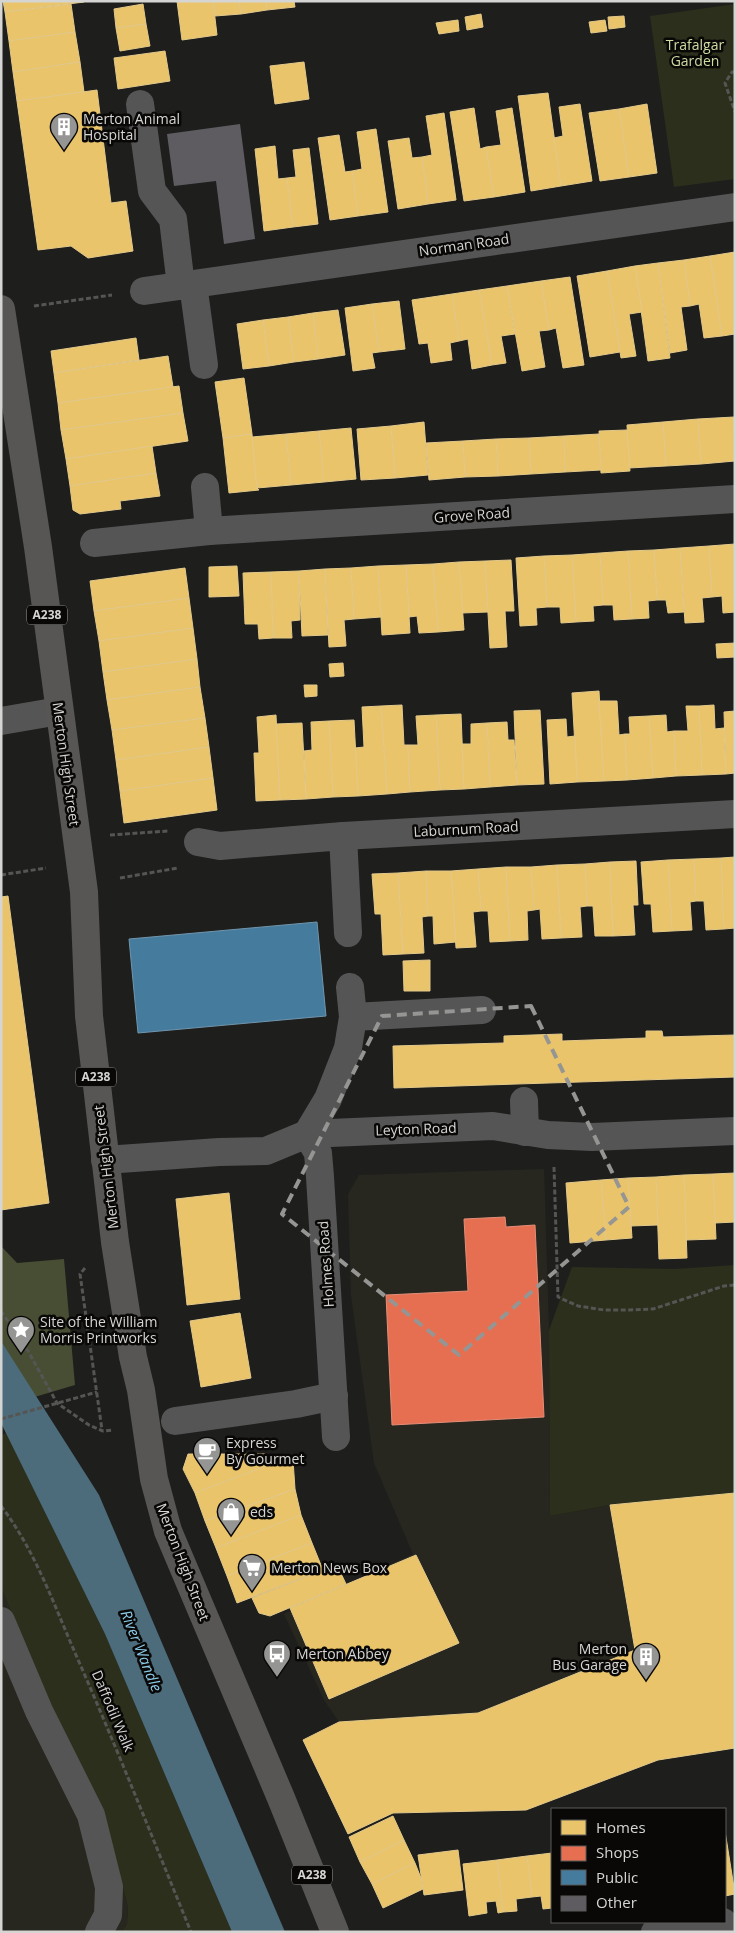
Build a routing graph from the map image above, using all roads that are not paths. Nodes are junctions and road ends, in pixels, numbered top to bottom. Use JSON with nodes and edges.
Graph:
{"nodes":[{"id":1,"x":140,"y":104,"type":"dead end"},
{"id":2,"x":735,"y":207,"type":"edge"},
{"id":3,"x":187,"y":285,"type":"junction"},
{"id":4,"x":144,"y":291,"type":"road end"},
{"id":5,"x":1,"y":310,"type":"edge"},
{"id":6,"x":204,"y":365,"type":"dead end"},
{"id":7,"x":205,"y":487,"type":"dead end"},
{"id":8,"x":735,"y":499,"type":"edge"},
{"id":9,"x":209,"y":532,"type":"junction"},
{"id":10,"x":94,"y":543,"type":"dead end"},
{"id":11,"x":59,"y":712,"type":"junction"},
{"id":12,"x":1,"y":721,"type":"edge"},
{"id":13,"x":735,"y":814,"type":"edge"},
{"id":14,"x":343,"y":836,"type":"junction"},
{"id":15,"x":198,"y":842,"type":"road end"},
{"id":16,"x":348,"y":933,"type":"dead end"},
{"id":17,"x":350,"y":987,"type":"dead end"},
{"id":18,"x":482,"y":1010,"type":"dead end"},
{"id":19,"x":353,"y":1017,"type":"junction"},
{"id":20,"x":524,"y":1101,"type":"dead end"},
{"id":21,"x":515,"y":1130,"type":"junction"},
{"id":22,"x":735,"y":1131,"type":"edge"},
{"id":23,"x":307,"y":1134,"type":"junction"},
{"id":24,"x":105,"y":1160,"type":"junction"},
{"id":25,"x":334,"y":1396,"type":"junction"},
{"id":26,"x":175,"y":1421,"type":"dead end"},
{"id":27,"x":336,"y":1437,"type":"dead end"},
{"id":28,"x":1,"y":1621,"type":"edge"},
{"id":29,"x":717,"y":1923,"type":"edge"},
{"id":30,"x":99,"y":1932,"type":"edge"},
{"id":31,"x":335,"y":1932,"type":"edge"},
{"id":32,"x":655,"y":1932,"type":"edge"}],
"edges":[{"from":1,"to":3,"type":"street"},
{"from":2,"to":3,"type":"street","name":"Norman Road"},
{"from":3,"to":4,"type":"street","name":"Norman Road"},
{"from":3,"to":6,"type":"street"},
{"from":5,"to":11,"type":"main road","name":"Merton High Street","number":"A238"},
{"from":7,"to":9,"type":"street"},
{"from":8,"to":9,"type":"street","name":"Grove Road"},
{"from":9,"to":10,"type":"street","name":"Grove Road"},
{"from":11,"to":12,"type":"street"},
{"from":11,"to":24,"type":"main road","name":"Merton High Street","number":"A238"},
{"from":13,"to":14,"type":"street","name":"Laburnum Road"},
{"from":14,"to":15,"type":"street","name":"Laburnum Road"},
{"from":14,"to":16,"type":"street"},
{"from":17,"to":19,"type":"street"},
{"from":18,"to":19,"type":"street"},
{"from":19,"to":23,"type":"street"},
{"from":20,"to":21,"type":"street"},
{"from":21,"to":22,"type":"street","name":"Leyton Road"},
{"from":21,"to":23,"type":"street","name":"Leyton Road"},
{"from":23,"to":24,"type":"street"},
{"from":23,"to":25,"type":"street","name":"Holmes Road"},
{"from":24,"to":31,"type":"main road","name":"Merton High Street","number":"A238"},
{"from":25,"to":26,"type":"street"},
{"from":25,"to":27,"type":"street","name":"Holmes Road"},
{"from":28,"to":30,"type":"street"},
{"from":29,"to":32,"type":"street"}]}
